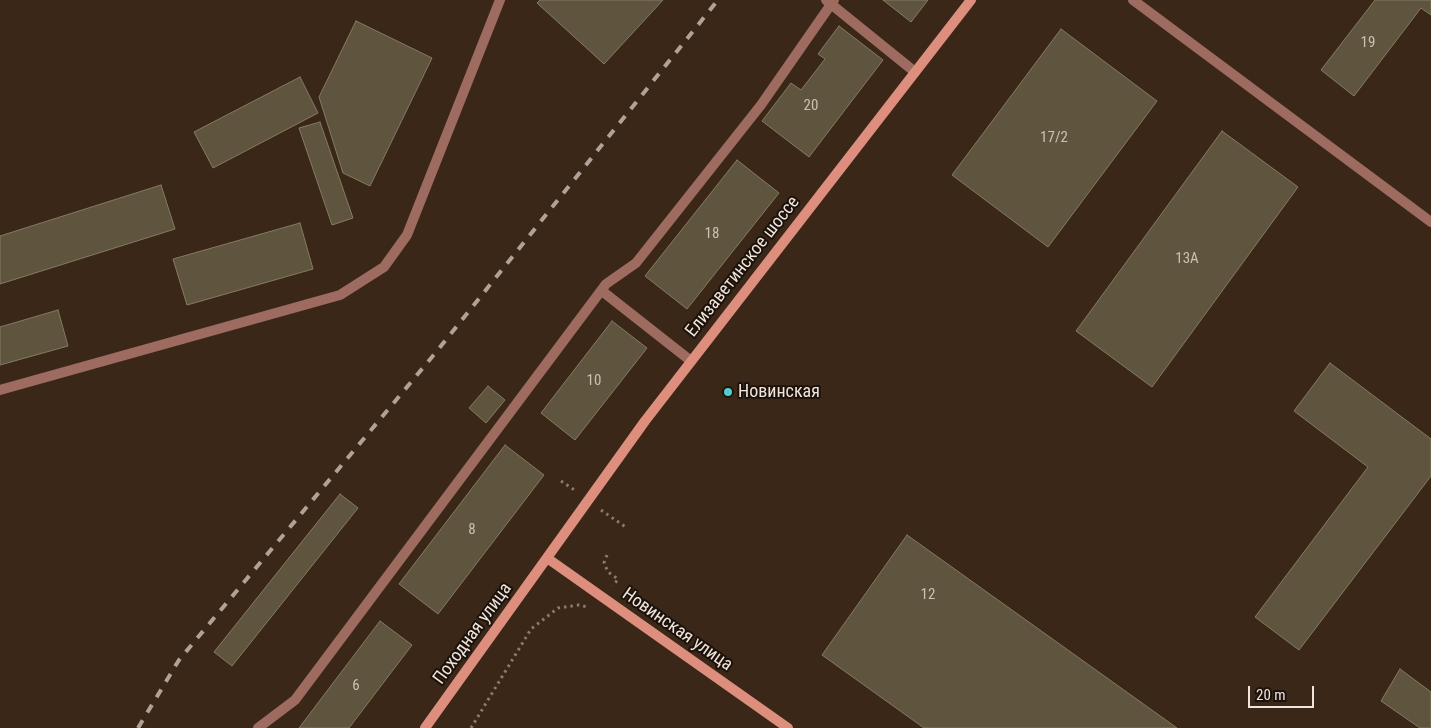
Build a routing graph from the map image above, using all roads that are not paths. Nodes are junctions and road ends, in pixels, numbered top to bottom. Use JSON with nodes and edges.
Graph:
{"nodes":[{"id":1,"x":500,"y":0,"type":"edge"},
{"id":2,"x":971,"y":0,"type":"edge"},
{"id":3,"x":1133,"y":0,"type":"edge"},
{"id":4,"x":830,"y":1,"type":"edge"},
{"id":5,"x":915,"y":72,"type":"junction"},
{"id":6,"x":1431,"y":222,"type":"edge"},
{"id":7,"x":602,"y":290,"type":"junction"},
{"id":8,"x":691,"y":361,"type":"junction"},
{"id":9,"x":0,"y":390,"type":"edge"},
{"id":10,"x":547,"y":558,"type":"junction"},
{"id":11,"x":258,"y":728,"type":"edge"},
{"id":12,"x":425,"y":728,"type":"edge"},
{"id":13,"x":788,"y":728,"type":"edge"}],
"edges":[{"from":1,"to":9,"type":"street"},
{"from":2,"to":5,"type":"main road","name":"Елизаветинское шоссе"},
{"from":3,"to":6,"type":"street"},
{"from":4,"to":5,"type":"street"},
{"from":4,"to":7,"type":"street"},
{"from":5,"to":8,"type":"main road","name":"Елизаветинское шоссе"},
{"from":7,"to":8,"type":"street"},
{"from":7,"to":11,"type":"street"},
{"from":8,"to":10,"type":"main road","name":"Елизаветинское шоссе"},
{"from":10,"to":12,"type":"main road","name":"Походная улица"},
{"from":10,"to":13,"type":"main road","name":"Новинская улица"}]}
